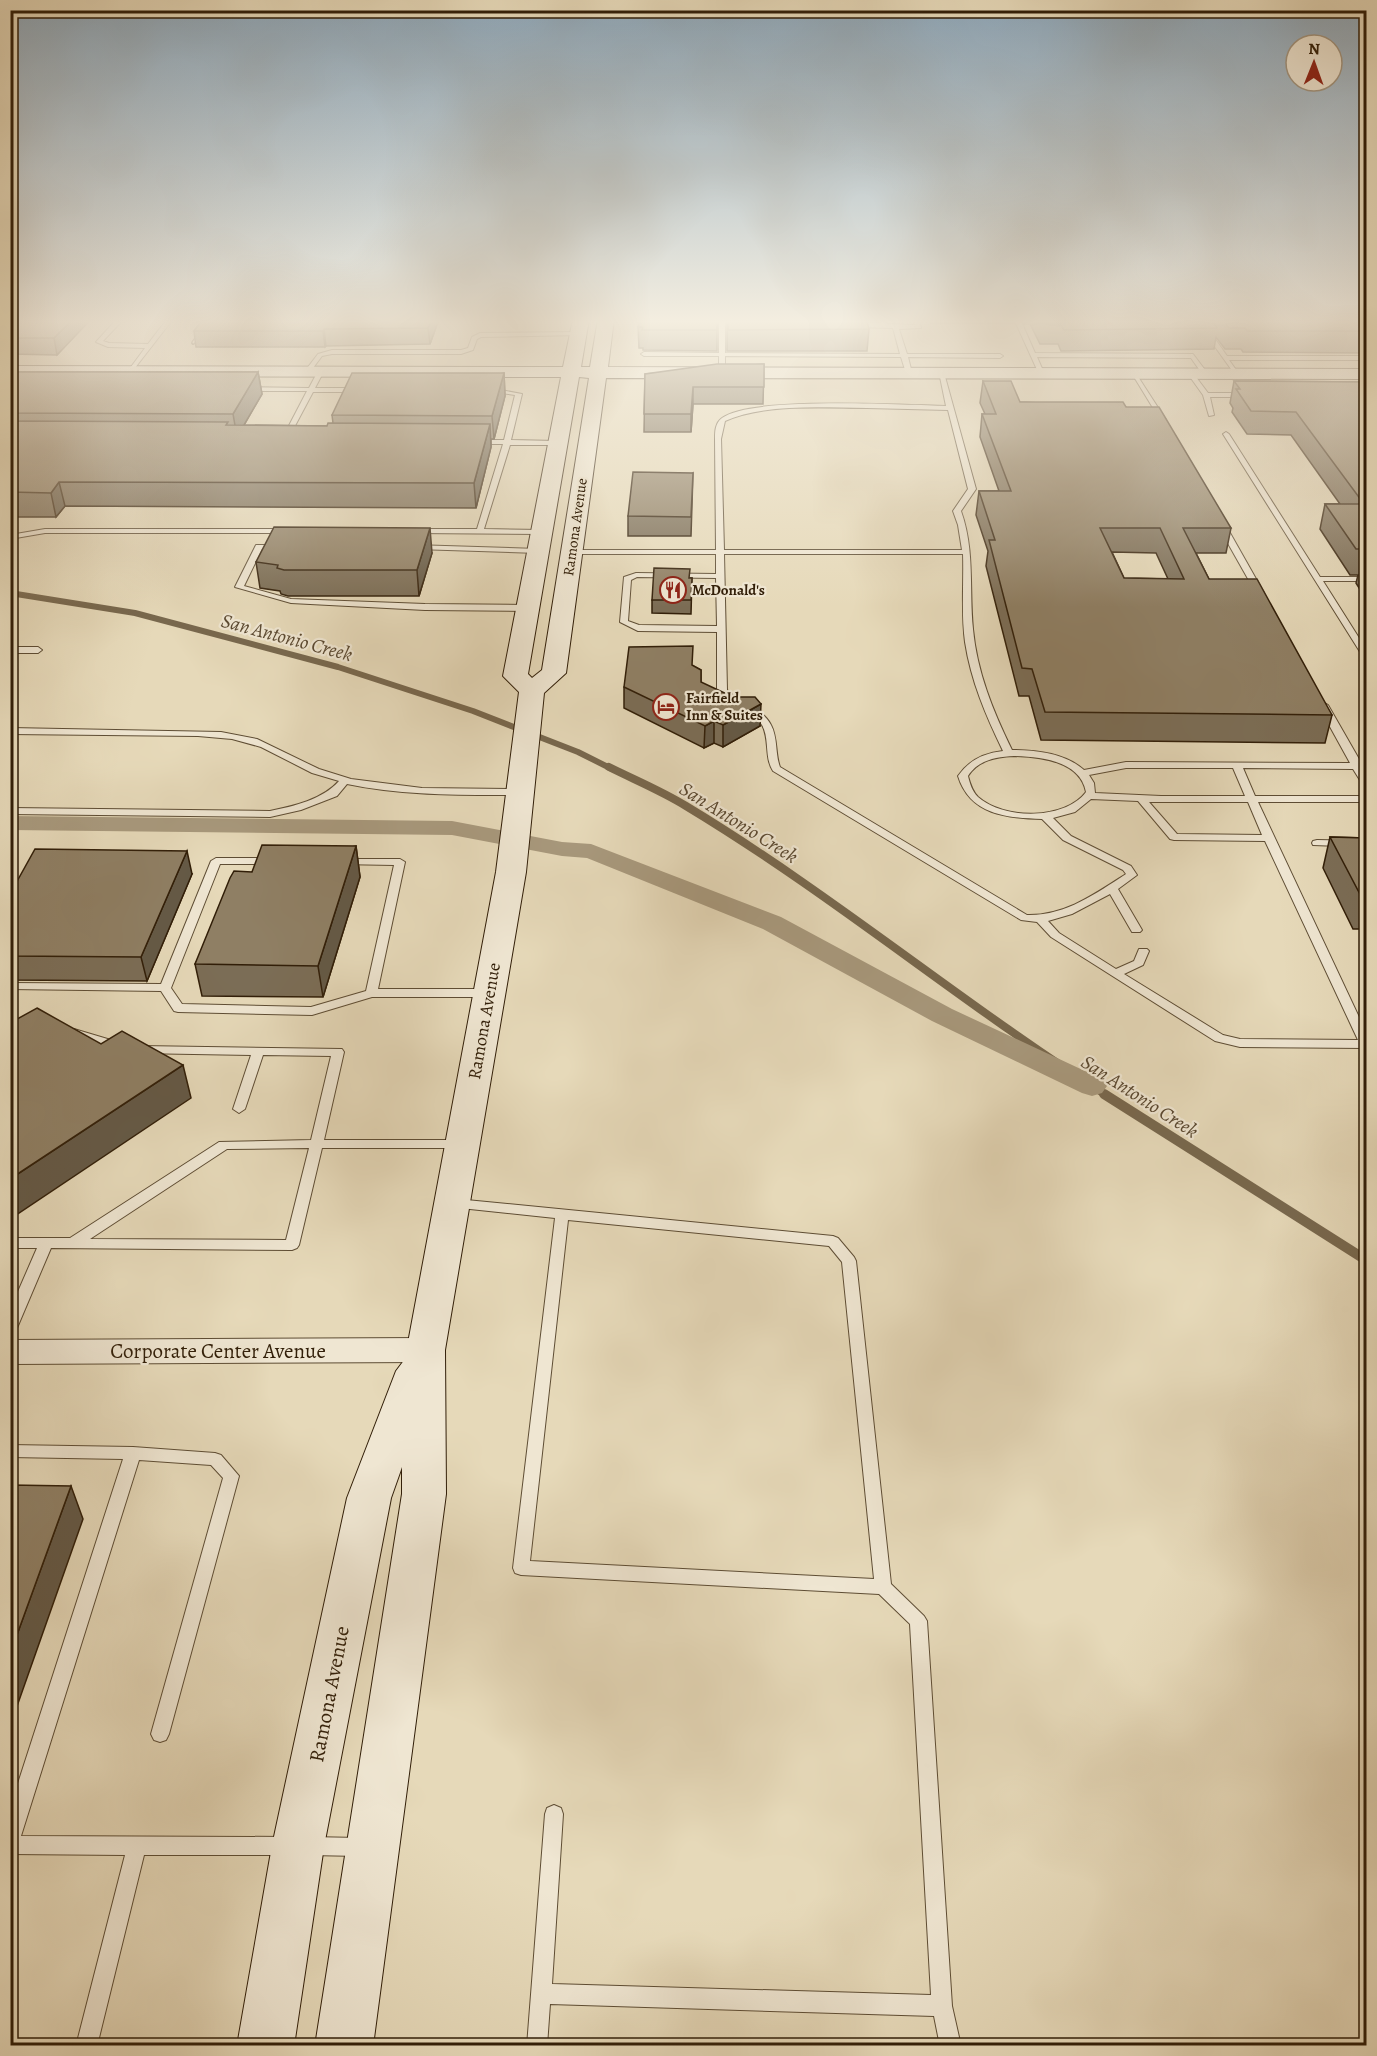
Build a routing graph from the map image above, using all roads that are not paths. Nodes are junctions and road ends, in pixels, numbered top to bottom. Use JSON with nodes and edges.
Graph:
{"nodes":[{"id":1,"x":298,"y":415,"type":"edge"},
{"id":2,"x":514,"y":415,"type":"edge"},
{"id":3,"x":563,"y":415,"type":"edge"},
{"id":4,"x":592,"y":415,"type":"edge"},
{"id":5,"x":735,"y":415,"type":"edge"},
{"id":6,"x":952,"y":415,"type":"edge"},
{"id":7,"x":1159,"y":415,"type":"edge"},
{"id":8,"x":1169,"y":431,"type":"edge"},
{"id":9,"x":1226,"y":434,"type":"dead end"},
{"id":10,"x":272,"y":442,"type":"edge"},
{"id":11,"x":284,"y":442,"type":"junction"},
{"id":12,"x":296,"y":442,"type":"edge"},
{"id":13,"x":472,"y":442,"type":"edge"},
{"id":14,"x":507,"y":442,"type":"junction"},
{"id":15,"x":557,"y":443,"type":"junction"},
{"id":16,"x":1215,"y":512,"type":"edge"},
{"id":17,"x":297,"y":531,"type":"edge"},
{"id":18,"x":405,"y":531,"type":"edge"},
{"id":19,"x":480,"y":531,"type":"junction"},
{"id":20,"x":10,"y":537,"type":"edge"},
{"id":21,"x":539,"y":542,"type":"junction"},
{"id":22,"x":404,"y":547,"type":"edge"},
{"id":23,"x":293,"y":548,"type":"edge"},
{"id":24,"x":720,"y":551,"type":"junction"},
{"id":25,"x":572,"y":552,"type":"junction"},
{"id":26,"x":966,"y":552,"type":"junction"},
{"id":27,"x":721,"y":576,"type":"junction"},
{"id":28,"x":1318,"y":579,"type":"junction"},
{"id":29,"x":1366,"y":579,"type":"edge"},
{"id":30,"x":1266,"y":604,"type":"edge"},
{"id":31,"x":528,"y":608,"type":"junction"},
{"id":32,"x":722,"y":629,"type":"junction"},
{"id":33,"x":10,"y":650,"type":"edge"},
{"id":34,"x":38,"y":650,"type":"dead end"},
{"id":35,"x":1366,"y":655,"type":"edge"},
{"id":36,"x":532,"y":690,"type":"junction"},
{"id":37,"x":1318,"y":695,"type":"edge"},
{"id":38,"x":10,"y":731,"type":"edge"},
{"id":39,"x":1009,"y":753,"type":"junction"},
{"id":40,"x":1237,"y":766,"type":"junction"},
{"id":41,"x":1358,"y":766,"type":"junction"},
{"id":42,"x":1081,"y":773,"type":"junction"},
{"id":43,"x":346,"y":780,"type":"junction"},
{"id":44,"x":1366,"y":783,"type":"edge"},
{"id":45,"x":522,"y":786,"type":"junction"},
{"id":46,"x":1088,"y":796,"type":"junction"},
{"id":47,"x":1141,"y":798,"type":"junction"},
{"id":48,"x":1251,"y":799,"type":"junction"},
{"id":49,"x":1366,"y":799,"type":"edge"},
{"id":50,"x":10,"y":811,"type":"edge"},
{"id":51,"x":1045,"y":816,"type":"junction"},
{"id":52,"x":1269,"y":838,"type":"junction"},
{"id":53,"x":1317,"y":843,"type":"dead end"},
{"id":54,"x":1366,"y":844,"type":"edge"},
{"id":55,"x":285,"y":861,"type":"edge"},
{"id":56,"x":331,"y":862,"type":"edge"},
{"id":57,"x":1112,"y":888,"type":"junction"},
{"id":58,"x":1041,"y":920,"type":"junction"},
{"id":59,"x":1136,"y":930,"type":"dead end"},
{"id":60,"x":1143,"y":951,"type":"dead end"},
{"id":61,"x":1116,"y":973,"type":"junction"},
{"id":62,"x":10,"y":986,"type":"edge"},
{"id":63,"x":165,"y":988,"type":"junction"},
{"id":64,"x":371,"y":993,"type":"junction"},
{"id":65,"x":489,"y":993,"type":"junction"},
{"id":66,"x":64,"y":1030,"type":"edge"},
{"id":67,"x":258,"y":1051,"type":"junction"},
{"id":68,"x":239,"y":1109,"type":"dead end"},
{"id":69,"x":317,"y":1144,"type":"junction"},
{"id":70,"x":462,"y":1144,"type":"junction"},
{"id":71,"x":452,"y":1203,"type":"junction"},
{"id":72,"x":562,"y":1214,"type":"junction"},
{"id":73,"x":10,"y":1243,"type":"edge"},
{"id":74,"x":46,"y":1243,"type":"junction"},
{"id":75,"x":72,"y":1244,"type":"junction"},
{"id":76,"x":10,"y":1328,"type":"edge"},
{"id":77,"x":425,"y":1350,"type":"junction"},
{"id":78,"x":10,"y":1352,"type":"edge"},
{"id":79,"x":10,"y":1451,"type":"edge"},
{"id":80,"x":133,"y":1453,"type":"junction"},
{"id":81,"x":883,"y":1587,"type":"junction"},
{"id":82,"x":160,"y":1734,"type":"dead end"},
{"id":83,"x":554,"y":1814,"type":"dead end"},
{"id":84,"x":10,"y":1839,"type":"edge"},
{"id":85,"x":10,"y":1845,"type":"edge"},
{"id":86,"x":137,"y":1846,"type":"junction"},
{"id":87,"x":298,"y":1846,"type":"junction"},
{"id":88,"x":372,"y":1847,"type":"junction"},
{"id":89,"x":540,"y":1994,"type":"junction"},
{"id":90,"x":942,"y":2006,"type":"junction"},
{"id":91,"x":86,"y":2046,"type":"edge"},
{"id":92,"x":265,"y":2046,"type":"edge"},
{"id":93,"x":344,"y":2046,"type":"edge"},
{"id":94,"x":537,"y":2046,"type":"edge"},
{"id":95,"x":951,"y":2046,"type":"edge"}],
"edges":[{"from":1,"to":11,"type":"lane"},
{"from":2,"to":14,"type":"lane"},
{"from":3,"to":15,"type":"main road","name":"Ramona Avenue"},
{"from":4,"to":25,"type":"main road","name":"Ramona Avenue"},
{"from":5,"to":24,"type":"lane"},
{"from":6,"to":26,"type":"lane"},
{"from":7,"to":8,"type":"lane"},
{"from":9,"to":28,"type":"lane"},
{"from":10,"to":11,"type":"lane"},
{"from":11,"to":12,"type":"lane"},
{"from":13,"to":14,"type":"lane"},
{"from":14,"to":15,"type":"lane"},
{"from":14,"to":19,"type":"lane"},
{"from":15,"to":21,"type":"main road","name":"Ramona Avenue"},
{"from":16,"to":30,"type":"lane"},
{"from":17,"to":20,"type":"lane"},
{"from":18,"to":19,"type":"lane"},
{"from":19,"to":21,"type":"lane"},
{"from":21,"to":22,"type":"lane"},
{"from":21,"to":25,"type":"main road"},
{"from":21,"to":31,"type":"main road","name":"Ramona Avenue"},
{"from":23,"to":31,"type":"lane"},
{"from":24,"to":25,"type":"lane"},
{"from":24,"to":26,"type":"lane"},
{"from":24,"to":27,"type":"lane"},
{"from":25,"to":36,"type":"main road","name":"Ramona Avenue"},
{"from":26,"to":39,"type":"lane"},
{"from":27,"to":32,"type":"lane"},
{"from":27,"to":32,"type":"lane"},
{"from":28,"to":29,"type":"lane"},
{"from":28,"to":35,"type":"lane"},
{"from":31,"to":36,"type":"main road","name":"Ramona Avenue"},
{"from":32,"to":58,"type":"lane"},
{"from":33,"to":34,"type":"lane"},
{"from":36,"to":45,"type":"main road","name":"Ramona Avenue"},
{"from":37,"to":41,"type":"lane"},
{"from":38,"to":43,"type":"lane"},
{"from":39,"to":42,"type":"lane"},
{"from":39,"to":51,"type":"lane"},
{"from":40,"to":41,"type":"lane"},
{"from":40,"to":42,"type":"lane"},
{"from":40,"to":48,"type":"lane"},
{"from":41,"to":44,"type":"lane"},
{"from":42,"to":46,"type":"lane"},
{"from":43,"to":45,"type":"lane"},
{"from":43,"to":50,"type":"lane"},
{"from":45,"to":65,"type":"main road","name":"Ramona Avenue"},
{"from":46,"to":47,"type":"lane"},
{"from":46,"to":51,"type":"lane"},
{"from":47,"to":48,"type":"lane"},
{"from":47,"to":52,"type":"lane"},
{"from":48,"to":49,"type":"lane"},
{"from":48,"to":52,"type":"lane"},
{"from":51,"to":57,"type":"lane"},
{"from":52,"to":61,"type":"lane"},
{"from":53,"to":54,"type":"lane"},
{"from":55,"to":63,"type":"lane"},
{"from":56,"to":64,"type":"lane"},
{"from":57,"to":58,"type":"lane"},
{"from":57,"to":59,"type":"lane"},
{"from":58,"to":61,"type":"lane"},
{"from":60,"to":61,"type":"lane"},
{"from":62,"to":63,"type":"lane"},
{"from":63,"to":64,"type":"lane"},
{"from":64,"to":65,"type":"lane"},
{"from":65,"to":70,"type":"main road","name":"Ramona Avenue"},
{"from":66,"to":67,"type":"lane"},
{"from":67,"to":68,"type":"lane"},
{"from":67,"to":69,"type":"lane"},
{"from":69,"to":70,"type":"lane"},
{"from":69,"to":75,"type":"lane"},
{"from":69,"to":75,"type":"lane"},
{"from":70,"to":71,"type":"main road","name":"Ramona Avenue"},
{"from":71,"to":72,"type":"lane"},
{"from":71,"to":77,"type":"main road","name":"Ramona Avenue"},
{"from":72,"to":81,"type":"lane"},
{"from":72,"to":81,"type":"lane"},
{"from":73,"to":74,"type":"lane"},
{"from":74,"to":75,"type":"lane"},
{"from":74,"to":76,"type":"lane"},
{"from":77,"to":78,"type":"street","name":"Corporate Center Avenue"},
{"from":77,"to":87,"type":"main road","name":"Ramona Avenue"},
{"from":77,"to":88,"type":"main road","name":"Ramona Avenue"},
{"from":79,"to":80,"type":"lane"},
{"from":80,"to":82,"type":"lane"},
{"from":80,"to":84,"type":"lane"},
{"from":81,"to":90,"type":"lane"},
{"from":83,"to":89,"type":"lane"},
{"from":85,"to":86,"type":"lane"},
{"from":86,"to":87,"type":"lane"},
{"from":86,"to":91,"type":"lane"},
{"from":87,"to":88,"type":"lane"},
{"from":87,"to":92,"type":"main road","name":"Ramona Avenue"},
{"from":88,"to":93,"type":"main road","name":"Ramona Avenue"},
{"from":89,"to":90,"type":"lane"},
{"from":89,"to":94,"type":"lane"},
{"from":90,"to":95,"type":"lane"}]}
